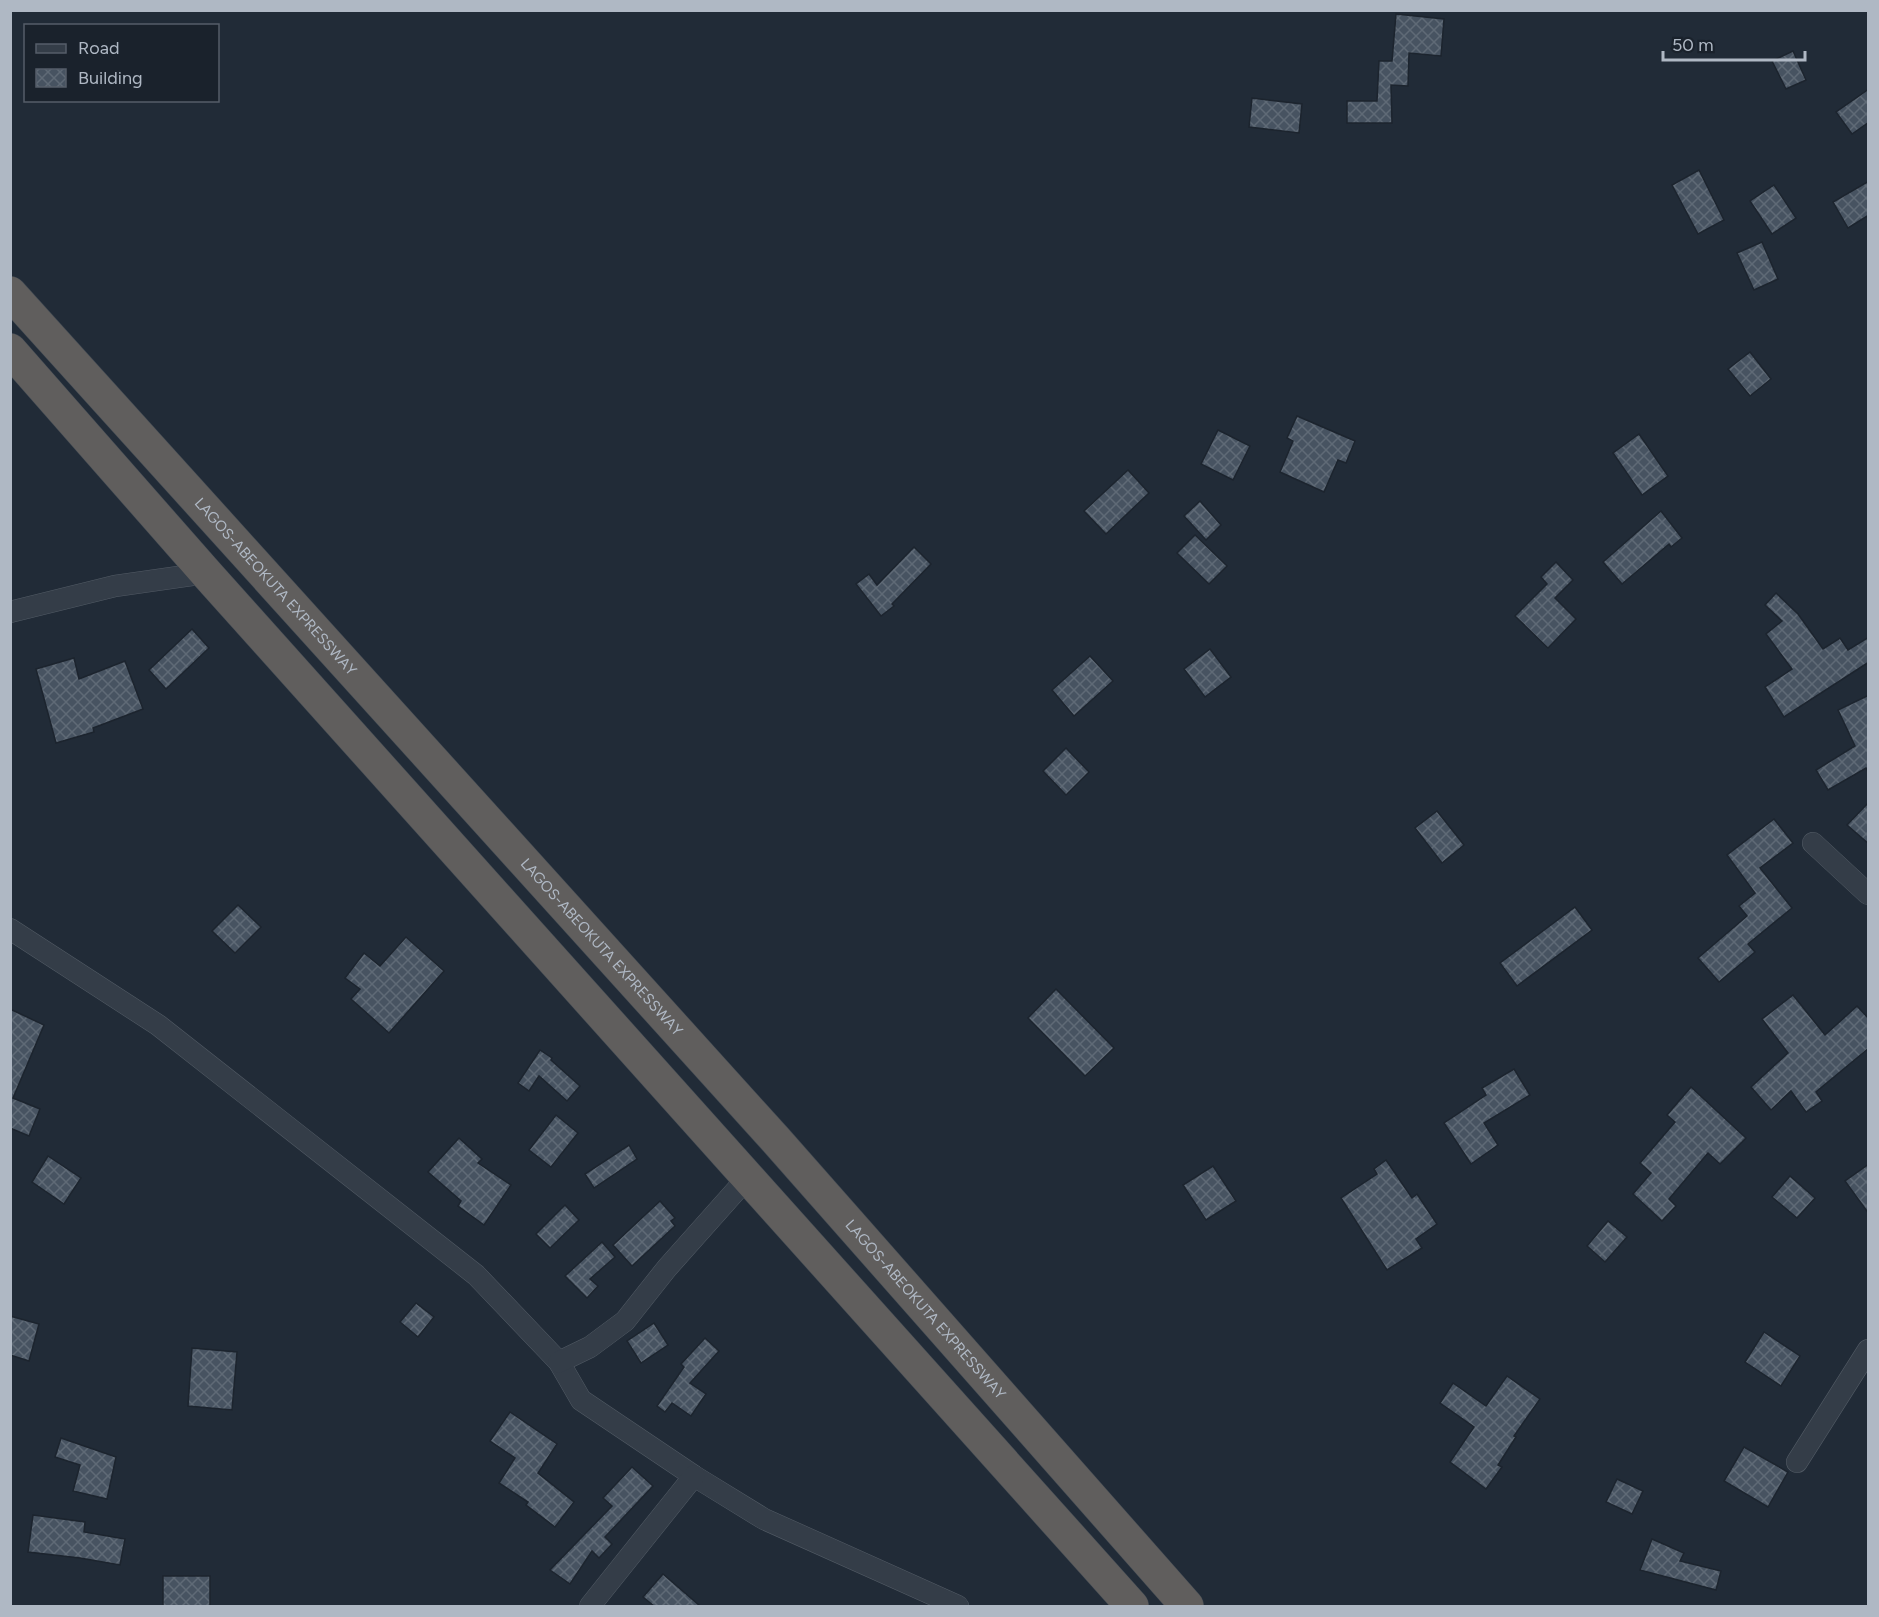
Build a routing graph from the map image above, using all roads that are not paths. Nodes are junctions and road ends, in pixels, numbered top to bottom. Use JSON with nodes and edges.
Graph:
{"nodes":[{"id":1,"x":10,"y":293,"type":"edge"},
{"id":2,"x":10,"y":350,"type":"edge"},
{"id":3,"x":206,"y":573,"type":"junction"},
{"id":4,"x":10,"y":612,"type":"edge"},
{"id":5,"x":1813,"y":843,"type":"dead end"},
{"id":6,"x":1869,"y":894,"type":"edge"},
{"id":7,"x":10,"y":929,"type":"edge"},
{"id":8,"x":748,"y":1177,"type":"junction"},
{"id":9,"x":1869,"y":1350,"type":"edge"},
{"id":10,"x":559,"y":1362,"type":"junction"},
{"id":11,"x":1797,"y":1462,"type":"dead end"},
{"id":12,"x":694,"y":1476,"type":"junction"},
{"id":13,"x":590,"y":1606,"type":"edge"},
{"id":14,"x":958,"y":1606,"type":"edge"},
{"id":15,"x":1132,"y":1606,"type":"edge"},
{"id":16,"x":1187,"y":1606,"type":"edge"}],
"edges":[{"from":1,"to":16,"type":"highway","name":"LAGOS-ABEOKUTA EXPRESSWAY"},
{"from":2,"to":3,"type":"highway"},
{"from":3,"to":4,"type":"street"},
{"from":3,"to":8,"type":"highway"},
{"from":5,"to":6,"type":"street"},
{"from":7,"to":10,"type":"street"},
{"from":8,"to":10,"type":"street"},
{"from":8,"to":15,"type":"highway"},
{"from":9,"to":11,"type":"street"},
{"from":10,"to":12,"type":"street"},
{"from":12,"to":13,"type":"street"},
{"from":12,"to":14,"type":"street"}]}
